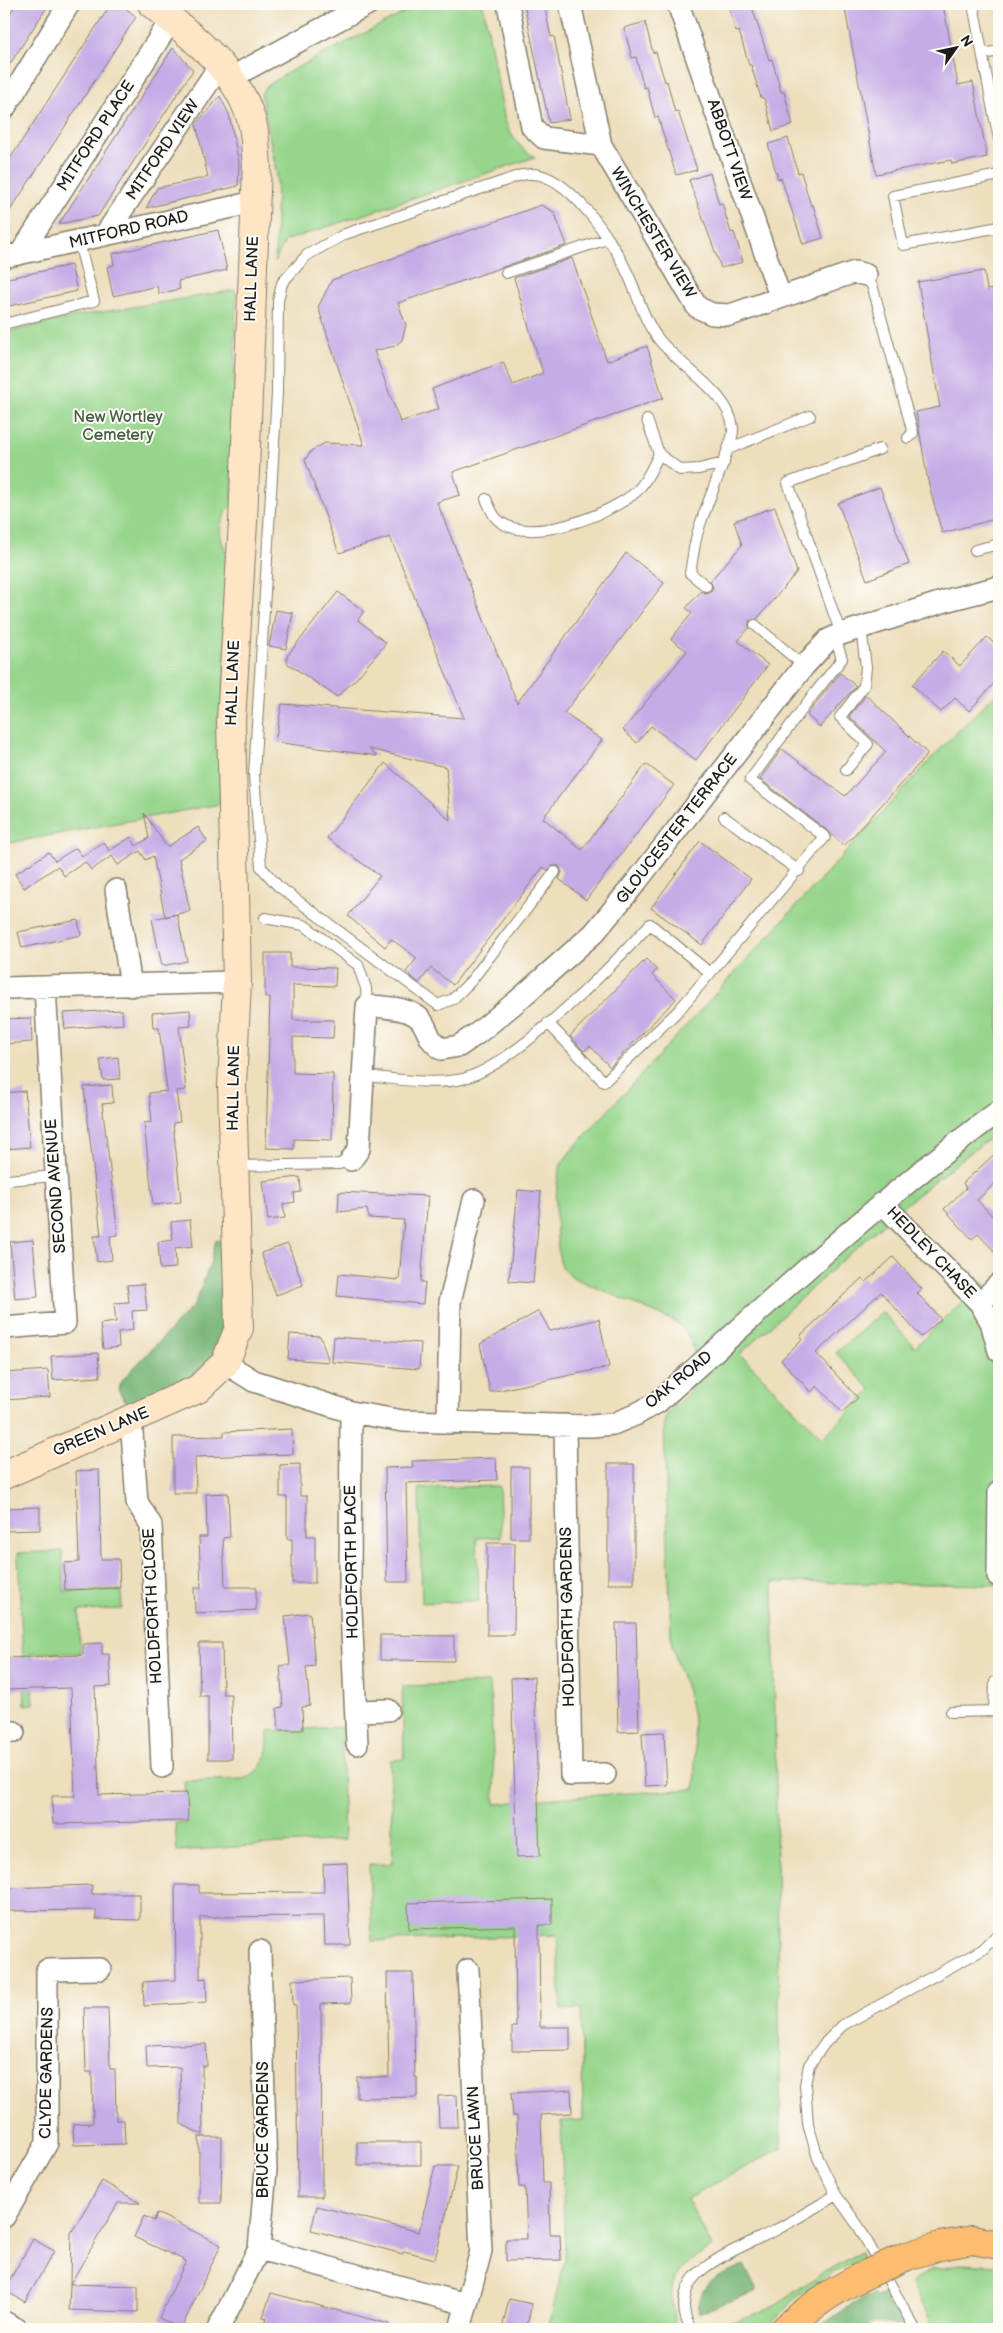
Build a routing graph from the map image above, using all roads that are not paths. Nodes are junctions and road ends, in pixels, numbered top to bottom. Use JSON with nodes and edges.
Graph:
{"nodes":[{"id":1,"x":69,"y":4,"type":"edge"},
{"id":2,"x":368,"y":4,"type":"edge"},
{"id":3,"x":508,"y":4,"type":"edge"},
{"id":4,"x":570,"y":4,"type":"edge"},
{"id":5,"x":678,"y":4,"type":"edge"},
{"id":6,"x":973,"y":4,"type":"edge"},
{"id":7,"x":162,"y":12,"type":"edge"},
{"id":8,"x":999,"y":51,"type":"edge"},
{"id":9,"x":983,"y":54,"type":"junction"},
{"id":10,"x":226,"y":71,"type":"junction"},
{"id":11,"x":996,"y":104,"type":"edge"},
{"id":12,"x":4,"y":109,"type":"edge"},
{"id":13,"x":999,"y":139,"type":"edge"},
{"id":14,"x":601,"y":145,"type":"junction"},
{"id":15,"x":999,"y":175,"type":"edge"},
{"id":16,"x":255,"y":202,"type":"junction"},
{"id":17,"x":999,"y":227,"type":"edge"},
{"id":18,"x":105,"y":235,"type":"junction"},
{"id":19,"x":607,"y":239,"type":"junction"},
{"id":20,"x":79,"y":242,"type":"junction"},
{"id":21,"x":12,"y":255,"type":"edge"},
{"id":22,"x":506,"y":273,"type":"dead end"},
{"id":23,"x":866,"y":274,"type":"joint"},
{"id":24,"x":780,"y":296,"type":"junction"},
{"id":25,"x":4,"y":324,"type":"edge"},
{"id":26,"x":810,"y":416,"type":"dead end"},
{"id":27,"x":647,"y":420,"type":"dead end"},
{"id":28,"x":908,"y":438,"type":"dead end"},
{"id":29,"x":728,"y":449,"type":"junction"},
{"id":30,"x":880,"y":449,"type":"dead end"},
{"id":31,"x":659,"y":454,"type":"junction"},
{"id":32,"x":724,"y":463,"type":"junction"},
{"id":33,"x":486,"y":499,"type":"dead end"},
{"id":34,"x":999,"y":544,"type":"edge"},
{"id":35,"x":975,"y":550,"type":"dead end"},
{"id":36,"x":706,"y":586,"type":"dead end"},
{"id":37,"x":999,"y":587,"type":"edge"},
{"id":38,"x":755,"y":625,"type":"dead end"},
{"id":39,"x":845,"y":633,"type":"junction"},
{"id":40,"x":804,"y":666,"type":"junction"},
{"id":41,"x":846,"y":770,"type":"dead end"},
{"id":42,"x":724,"y":817,"type":"dead end"},
{"id":43,"x":799,"y":871,"type":"junction"},
{"id":44,"x":555,"y":872,"type":"dead end"},
{"id":45,"x":116,"y":890,"type":"dead end"},
{"id":46,"x":265,"y":918,"type":"dead end"},
{"id":47,"x":710,"y":973,"type":"junction"},
{"id":48,"x":237,"y":982,"type":"junction"},
{"id":49,"x":131,"y":986,"type":"junction"},
{"id":50,"x":4,"y":988,"type":"edge"},
{"id":51,"x":45,"y":988,"type":"junction"},
{"id":52,"x":367,"y":1006,"type":"junction"},
{"id":53,"x":548,"y":1023,"type":"junction"},
{"id":54,"x":362,"y":1076,"type":"junction"},
{"id":55,"x":999,"y":1111,"type":"edge"},
{"id":56,"x":351,"y":1160,"type":"joint"},
{"id":57,"x":234,"y":1166,"type":"junction"},
{"id":58,"x":56,"y":1176,"type":"junction"},
{"id":59,"x":7,"y":1180,"type":"dead end"},
{"id":60,"x":474,"y":1200,"type":"dead end"},
{"id":61,"x":882,"y":1203,"type":"junction"},
{"id":62,"x":999,"y":1284,"type":"edge"},
{"id":63,"x":980,"y":1303,"type":"junction"},
{"id":64,"x":4,"y":1328,"type":"edge"},
{"id":65,"x":999,"y":1351,"type":"edge"},
{"id":66,"x":225,"y":1363,"type":"junction"},
{"id":67,"x":198,"y":1389,"type":"joint"},
{"id":68,"x":352,"y":1412,"type":"junction"},
{"id":69,"x":131,"y":1418,"type":"junction"},
{"id":70,"x":448,"y":1423,"type":"junction"},
{"id":71,"x":564,"y":1425,"type":"junction"},
{"id":72,"x":4,"y":1475,"type":"edge"},
{"id":73,"x":999,"y":1492,"type":"edge"},
{"id":74,"x":998,"y":1576,"type":"dead end"},
{"id":75,"x":995,"y":1682,"type":"dead end"},
{"id":76,"x":388,"y":1710,"type":"dead end"},
{"id":77,"x":357,"y":1711,"type":"junction"},
{"id":78,"x":997,"y":1711,"type":"edge"},
{"id":79,"x":951,"y":1712,"type":"dead end"},
{"id":80,"x":357,"y":1744,"type":"dead end"},
{"id":81,"x":162,"y":1768,"type":"dead end"},
{"id":82,"x":605,"y":1774,"type":"dead end"},
{"id":83,"x":999,"y":1933,"type":"edge"},
{"id":84,"x":260,"y":1951,"type":"dead end"},
{"id":85,"x":100,"y":1970,"type":"dead end"},
{"id":86,"x":468,"y":1970,"type":"dead end"},
{"id":87,"x":836,"y":2196,"type":"junction"},
{"id":88,"x":4,"y":2217,"type":"edge"},
{"id":89,"x":999,"y":2246,"type":"edge"},
{"id":90,"x":259,"y":2249,"type":"junction"},
{"id":91,"x":466,"y":2304,"type":"junction"},
{"id":92,"x":4,"y":2322,"type":"edge"},
{"id":93,"x":17,"y":2329,"type":"edge"},
{"id":94,"x":218,"y":2329,"type":"edge"},
{"id":95,"x":460,"y":2329,"type":"edge"},
{"id":96,"x":691,"y":2329,"type":"edge"},
{"id":97,"x":785,"y":2329,"type":"edge"},
{"id":98,"x":915,"y":2329,"type":"edge"}],
"edges":[{"from":1,"to":12,"type":"street"},
{"from":2,"to":10,"type":"street"},
{"from":3,"to":14,"type":"street"},
{"from":4,"to":14,"type":"street","name":"WINCHESTER VIEW"},
{"from":5,"to":24,"type":"street","name":"ABBOTT VIEW"},
{"from":6,"to":9,"type":"lane"},
{"from":7,"to":10,"type":"street","name":"HALL LANE"},
{"from":7,"to":21,"type":"street","name":"MITFORD PLACE"},
{"from":8,"to":9,"type":"lane"},
{"from":9,"to":11,"type":"lane"},
{"from":10,"to":16,"type":"street","name":"HALL LANE"},
{"from":10,"to":18,"type":"street","name":"MITFORD VIEW"},
{"from":11,"to":13,"type":"lane"},
{"from":14,"to":24,"type":"street","name":"WINCHESTER VIEW"},
{"from":15,"to":17,"type":"lane"},
{"from":16,"to":18,"type":"street","name":"MITFORD ROAD"},
{"from":16,"to":48,"type":"street","name":"HALL LANE"},
{"from":18,"to":20,"type":"street","name":"MITFORD ROAD"},
{"from":19,"to":22,"type":"lane"},
{"from":19,"to":29,"type":"lane"},
{"from":19,"to":44,"type":"lane"},
{"from":20,"to":21,"type":"street","name":"MITFORD ROAD"},
{"from":20,"to":25,"type":"lane"},
{"from":23,"to":24,"type":"street"},
{"from":23,"to":28,"type":"lane"},
{"from":26,"to":29,"type":"lane"},
{"from":27,"to":31,"type":"lane"},
{"from":29,"to":32,"type":"lane"},
{"from":30,"to":39,"type":"lane"},
{"from":31,"to":32,"type":"lane"},
{"from":31,"to":33,"type":"lane"},
{"from":32,"to":36,"type":"lane"},
{"from":34,"to":35,"type":"lane"},
{"from":37,"to":39,"type":"street","name":"GLOUCESTER TERRACE"},
{"from":38,"to":40,"type":"lane"},
{"from":39,"to":40,"type":"street","name":"GLOUCESTER TERRACE"},
{"from":39,"to":41,"type":"lane"},
{"from":39,"to":43,"type":"lane"},
{"from":40,"to":52,"type":"street","name":"GLOUCESTER TERRACE"},
{"from":42,"to":43,"type":"lane"},
{"from":43,"to":47,"type":"lane"},
{"from":45,"to":49,"type":"street"},
{"from":46,"to":52,"type":"lane"},
{"from":47,"to":53,"type":"lane"},
{"from":47,"to":53,"type":"lane"},
{"from":48,"to":49,"type":"street"},
{"from":48,"to":57,"type":"street","name":"HALL LANE"},
{"from":49,"to":51,"type":"street"},
{"from":50,"to":51,"type":"street"},
{"from":51,"to":58,"type":"street","name":"SECOND AVENUE"},
{"from":52,"to":54,"type":"street"},
{"from":53,"to":54,"type":"lane"},
{"from":54,"to":56,"type":"street"},
{"from":55,"to":61,"type":"street","name":"OAK ROAD"},
{"from":56,"to":57,"type":"lane"},
{"from":57,"to":66,"type":"street","name":"HALL LANE"},
{"from":58,"to":59,"type":"lane"},
{"from":58,"to":64,"type":"street","name":"SECOND AVENUE"},
{"from":60,"to":70,"type":"street"},
{"from":61,"to":63,"type":"street","name":"HEDLEY CHASE"},
{"from":61,"to":71,"type":"street","name":"OAK ROAD"},
{"from":62,"to":63,"type":"street","name":"HEDLEY CHASE"},
{"from":63,"to":65,"type":"street","name":"HEDLEY CHASE"},
{"from":66,"to":67,"type":"street","name":"HALL LANE"},
{"from":66,"to":68,"type":"street","name":"OAK ROAD"},
{"from":67,"to":69,"type":"street","name":"GREEN LANE"},
{"from":68,"to":70,"type":"street","name":"OAK ROAD"},
{"from":68,"to":77,"type":"street","name":"HOLDFORTH PLACE"},
{"from":69,"to":72,"type":"street","name":"GREEN LANE"},
{"from":69,"to":81,"type":"street","name":"HOLDFORTH CLOSE"},
{"from":70,"to":71,"type":"street","name":"OAK ROAD"},
{"from":71,"to":82,"type":"street","name":"HOLDFORTH GARDENS"},
{"from":73,"to":74,"type":"street"},
{"from":75,"to":78,"type":"lane"},
{"from":76,"to":77,"type":"street"},
{"from":77,"to":80,"type":"street","name":"HOLDFORTH PLACE"},
{"from":78,"to":79,"type":"lane"},
{"from":83,"to":87,"type":"lane"},
{"from":84,"to":90,"type":"street","name":"BRUCE GARDENS"},
{"from":85,"to":88,"type":"street","name":"CLYDE GARDENS"},
{"from":86,"to":91,"type":"street","name":"BRUCE LAWN"},
{"from":87,"to":96,"type":"lane"},
{"from":87,"to":98,"type":"lane"},
{"from":89,"to":97,"type":"highway","bridge":true},
{"from":90,"to":91,"type":"street"},
{"from":90,"to":94,"type":"street","name":"BRUCE GARDENS"},
{"from":91,"to":95,"type":"street","name":"BRUCE LAWN"},
{"from":92,"to":93,"type":"street"}]}
